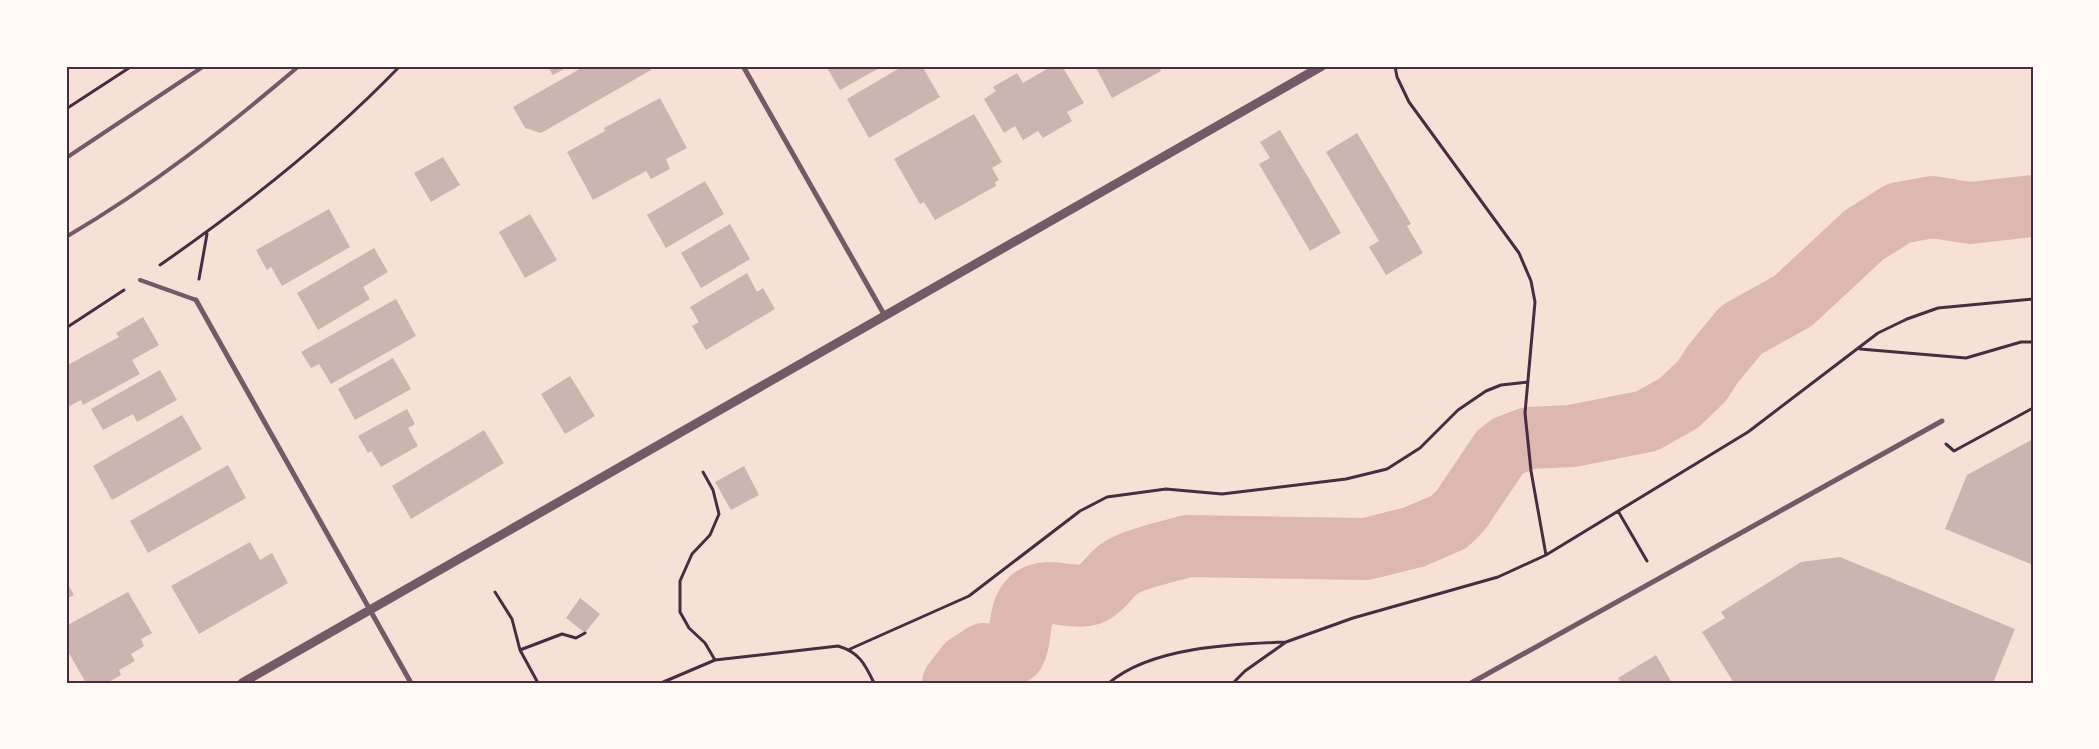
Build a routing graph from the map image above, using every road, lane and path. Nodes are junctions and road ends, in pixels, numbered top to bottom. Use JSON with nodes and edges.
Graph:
{"nodes":[{"id":1,"x":132,"y":66,"type":"edge"},
{"id":2,"x":204,"y":66,"type":"edge"},
{"id":3,"x":299,"y":66,"type":"edge"},
{"id":4,"x":400,"y":66,"type":"edge"},
{"id":5,"x":742,"y":66,"type":"edge"},
{"id":6,"x":1322,"y":66,"type":"edge"},
{"id":7,"x":1395,"y":66,"type":"edge"},
{"id":8,"x":66,"y":109,"type":"edge"},
{"id":9,"x":66,"y":158,"type":"edge"},
{"id":10,"x":207,"y":233,"type":"junction"},
{"id":11,"x":66,"y":237,"type":"edge"},
{"id":12,"x":140,"y":280,"type":"junction"},
{"id":13,"x":2033,"y":299,"type":"edge"},
{"id":14,"x":196,"y":300,"type":"junction"},
{"id":15,"x":885,"y":317,"type":"junction"},
{"id":16,"x":66,"y":328,"type":"edge"},
{"id":17,"x":2033,"y":342,"type":"edge"},
{"id":18,"x":1859,"y":349,"type":"junction"},
{"id":19,"x":1528,"y":382,"type":"junction"},
{"id":20,"x":2033,"y":408,"type":"edge"},
{"id":21,"x":1942,"y":421,"type":"dead end"},
{"id":22,"x":1928,"y":429,"type":"junction"},
{"id":23,"x":703,"y":472,"type":"dead end"},
{"id":24,"x":1618,"y":511,"type":"junction"},
{"id":25,"x":1546,"y":555,"type":"junction"},
{"id":26,"x":1650,"y":566,"type":"dead end"},
{"id":27,"x":495,"y":592,"type":"dead end"},
{"id":28,"x":370,"y":609,"type":"junction"},
{"id":29,"x":585,"y":633,"type":"dead end"},
{"id":30,"x":1286,"y":642,"type":"junction"},
{"id":31,"x":850,"y":649,"type":"junction"},
{"id":32,"x":520,"y":650,"type":"junction"},
{"id":33,"x":715,"y":660,"type":"junction"},
{"id":34,"x":242,"y":683,"type":"edge"},
{"id":35,"x":411,"y":683,"type":"edge"},
{"id":36,"x":538,"y":683,"type":"edge"},
{"id":37,"x":660,"y":683,"type":"edge"},
{"id":38,"x":874,"y":683,"type":"edge"},
{"id":39,"x":1109,"y":683,"type":"edge"},
{"id":40,"x":1233,"y":683,"type":"edge"},
{"id":41,"x":1471,"y":683,"type":"edge"}],
"edges":[{"from":1,"to":8,"type":"path"},
{"from":2,"to":9,"type":"lane"},
{"from":3,"to":11,"type":"lane"},
{"from":4,"to":10,"type":"path"},
{"from":5,"to":15,"type":"street"},
{"from":6,"to":15,"type":"street"},
{"from":7,"to":19,"type":"path"},
{"from":10,"to":12,"type":"path"},
{"from":10,"to":14,"type":"path"},
{"from":12,"to":14,"type":"lane"},
{"from":12,"to":16,"type":"path"},
{"from":13,"to":18,"type":"path"},
{"from":14,"to":28,"type":"street"},
{"from":15,"to":28,"type":"street"},
{"from":17,"to":18,"type":"path"},
{"from":18,"to":24,"type":"path"},
{"from":19,"to":25,"type":"path"},
{"from":19,"to":31,"type":"path"},
{"from":20,"to":22,"type":"path"},
{"from":21,"to":22,"type":"street"},
{"from":22,"to":41,"type":"street"},
{"from":23,"to":33,"type":"path"},
{"from":24,"to":25,"type":"path"},
{"from":24,"to":26,"type":"path"},
{"from":25,"to":30,"type":"path"},
{"from":27,"to":32,"type":"path"},
{"from":28,"to":34,"type":"street"},
{"from":28,"to":35,"type":"street"},
{"from":29,"to":32,"type":"path"},
{"from":30,"to":39,"type":"path"},
{"from":30,"to":40,"type":"path"},
{"from":31,"to":33,"type":"path"},
{"from":31,"to":38,"type":"path"},
{"from":32,"to":36,"type":"path"},
{"from":33,"to":37,"type":"path"}]}
